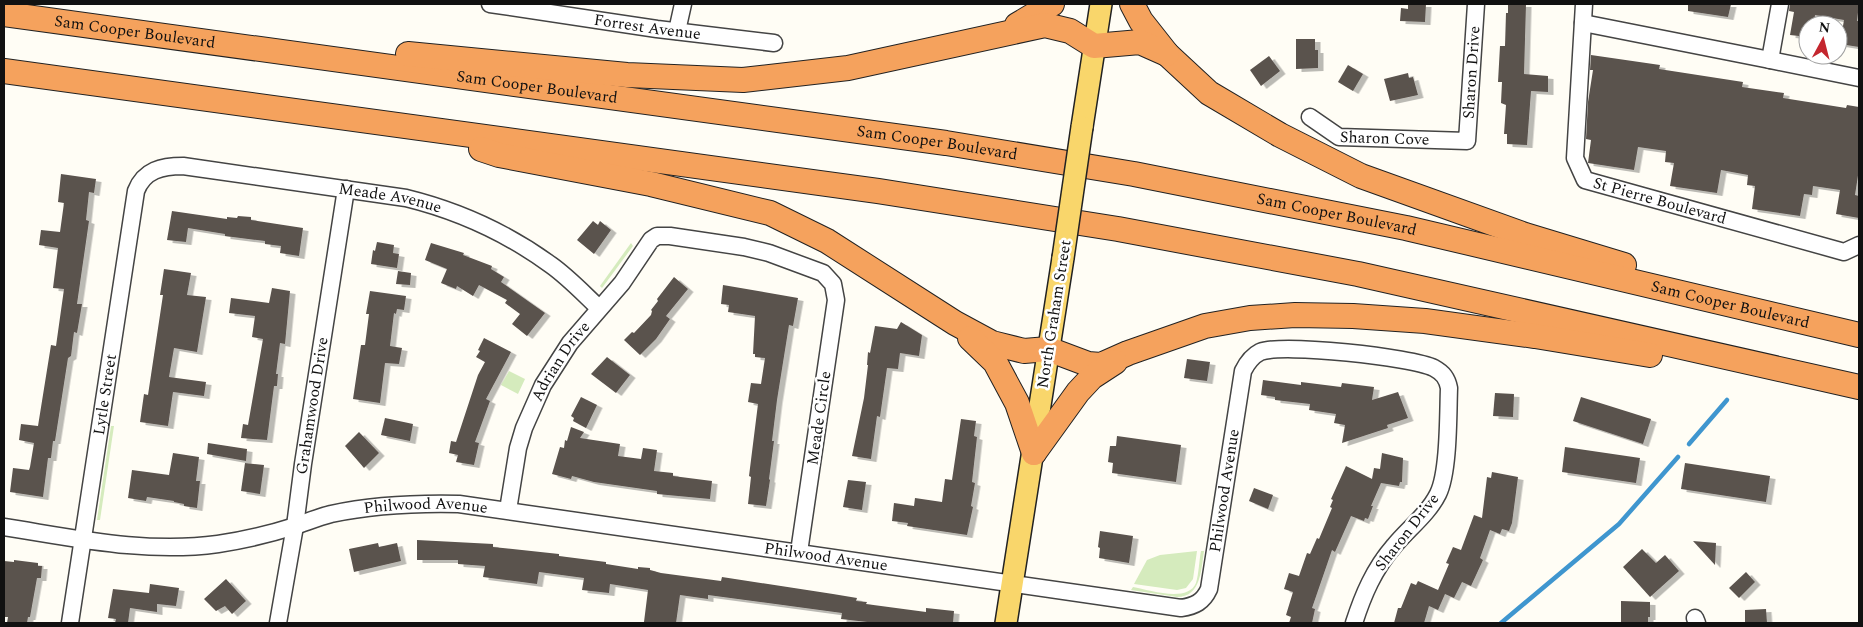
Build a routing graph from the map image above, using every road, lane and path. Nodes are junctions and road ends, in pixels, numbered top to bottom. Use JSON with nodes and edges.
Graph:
{"nodes":[{"id":1,"x":490,"y":4,"type":"edge"},
{"id":2,"x":683,"y":4,"type":"edge"},
{"id":3,"x":1052,"y":4,"type":"edge"},
{"id":4,"x":1101,"y":4,"type":"edge"},
{"id":5,"x":1132,"y":4,"type":"edge"},
{"id":6,"x":1476,"y":4,"type":"edge"},
{"id":7,"x":1584,"y":4,"type":"edge"},
{"id":8,"x":1780,"y":4,"type":"edge"},
{"id":9,"x":10,"y":15,"type":"edge"},
{"id":10,"x":1583,"y":23,"type":"junction"},
{"id":11,"x":677,"y":31,"type":"junction"},
{"id":12,"x":1003,"y":34,"type":"junction"},
{"id":13,"x":774,"y":43,"type":"dead end"},
{"id":14,"x":1094,"y":46,"type":"junction"},
{"id":15,"x":1167,"y":54,"type":"junction"},
{"id":16,"x":1770,"y":60,"type":"junction"},
{"id":17,"x":4,"y":72,"type":"edge"},
{"id":18,"x":1859,"y":78,"type":"edge"},
{"id":19,"x":1310,"y":117,"type":"dead end"},
{"id":20,"x":425,"y":129,"type":"junction"},
{"id":21,"x":1467,"y":141,"type":"joint"},
{"id":22,"x":152,"y":171,"type":"joint"},
{"id":23,"x":346,"y":189,"type":"junction"},
{"id":24,"x":1859,"y":245,"type":"edge"},
{"id":25,"x":833,"y":284,"type":"joint"},
{"id":26,"x":599,"y":308,"type":"junction"},
{"id":27,"x":955,"y":323,"type":"junction"},
{"id":28,"x":1855,"y":334,"type":"edge"},
{"id":29,"x":1048,"y":349,"type":"junction"},
{"id":30,"x":1128,"y":353,"type":"junction"},
{"id":31,"x":1446,"y":377,"type":"joint"},
{"id":32,"x":1859,"y":389,"type":"edge"},
{"id":33,"x":1034,"y":452,"type":"junction"},
{"id":34,"x":508,"y":510,"type":"junction"},
{"id":35,"x":295,"y":526,"type":"junction"},
{"id":36,"x":4,"y":527,"type":"edge"},
{"id":37,"x":83,"y":540,"type":"junction"},
{"id":38,"x":799,"y":552,"type":"junction"},
{"id":39,"x":1012,"y":582,"type":"junction"},
{"id":40,"x":70,"y":623,"type":"edge"},
{"id":41,"x":278,"y":623,"type":"edge"},
{"id":42,"x":1006,"y":623,"type":"edge"},
{"id":43,"x":1354,"y":623,"type":"edge"}],
"edges":[{"from":1,"to":11,"type":"street","name":"Forrest Avenue"},
{"from":2,"to":11,"type":"street"},
{"from":3,"to":12,"type":"highway"},
{"from":4,"to":14,"type":"main road","name":"North Graham Street"},
{"from":5,"to":15,"type":"highway"},
{"from":6,"to":21,"type":"street","name":"Sharon Drive"},
{"from":7,"to":10,"type":"street","name":"St Pierre Boulevard"},
{"from":8,"to":16,"type":"street"},
{"from":9,"to":12,"type":"highway"},
{"from":9,"to":28,"type":"highway","name":"Sam Cooper Boulevard"},
{"from":10,"to":16,"type":"street"},
{"from":10,"to":24,"type":"street","name":"St Pierre Boulevard"},
{"from":11,"to":13,"type":"street","name":"Forrest Avenue"},
{"from":12,"to":14,"type":"highway"},
{"from":14,"to":15,"type":"highway"},
{"from":14,"to":29,"type":"main road","name":"North Graham Street","bridge":true},
{"from":15,"to":28,"type":"highway"},
{"from":16,"to":18,"type":"street"},
{"from":17,"to":20,"type":"highway"},
{"from":19,"to":21,"type":"street","name":"Sharon Cove"},
{"from":20,"to":27,"type":"highway"},
{"from":20,"to":32,"type":"highway"},
{"from":22,"to":23,"type":"street","name":"Meade Avenue"},
{"from":22,"to":37,"type":"street","name":"Lytle Street"},
{"from":23,"to":26,"type":"street","name":"Meade Avenue"},
{"from":23,"to":35,"type":"street","name":"Grahamwood Drive"},
{"from":25,"to":26,"type":"street","name":"Adrian Drive"},
{"from":25,"to":38,"type":"street","name":"Meade Circle"},
{"from":26,"to":34,"type":"street","name":"Adrian Drive"},
{"from":27,"to":29,"type":"highway"},
{"from":27,"to":33,"type":"highway"},
{"from":29,"to":30,"type":"highway"},
{"from":29,"to":33,"type":"main road","name":"North Graham Street"},
{"from":30,"to":32,"type":"highway"},
{"from":30,"to":33,"type":"highway"},
{"from":31,"to":39,"type":"street","name":"Philwood Avenue"},
{"from":31,"to":43,"type":"street","name":"Sharon Drive"},
{"from":33,"to":39,"type":"main road","name":"North Graham Street"},
{"from":34,"to":35,"type":"street","name":"Philwood Avenue"},
{"from":34,"to":38,"type":"street","name":"Philwood Avenue"},
{"from":35,"to":37,"type":"street","name":"Philwood Avenue"},
{"from":35,"to":41,"type":"street","name":"Grahamwood Drive"},
{"from":36,"to":37,"type":"street","name":"Philwood Avenue"},
{"from":37,"to":40,"type":"street","name":"Lytle Street"},
{"from":38,"to":39,"type":"street","name":"Philwood Avenue"},
{"from":39,"to":42,"type":"main road","name":"North Graham Street"}]}
